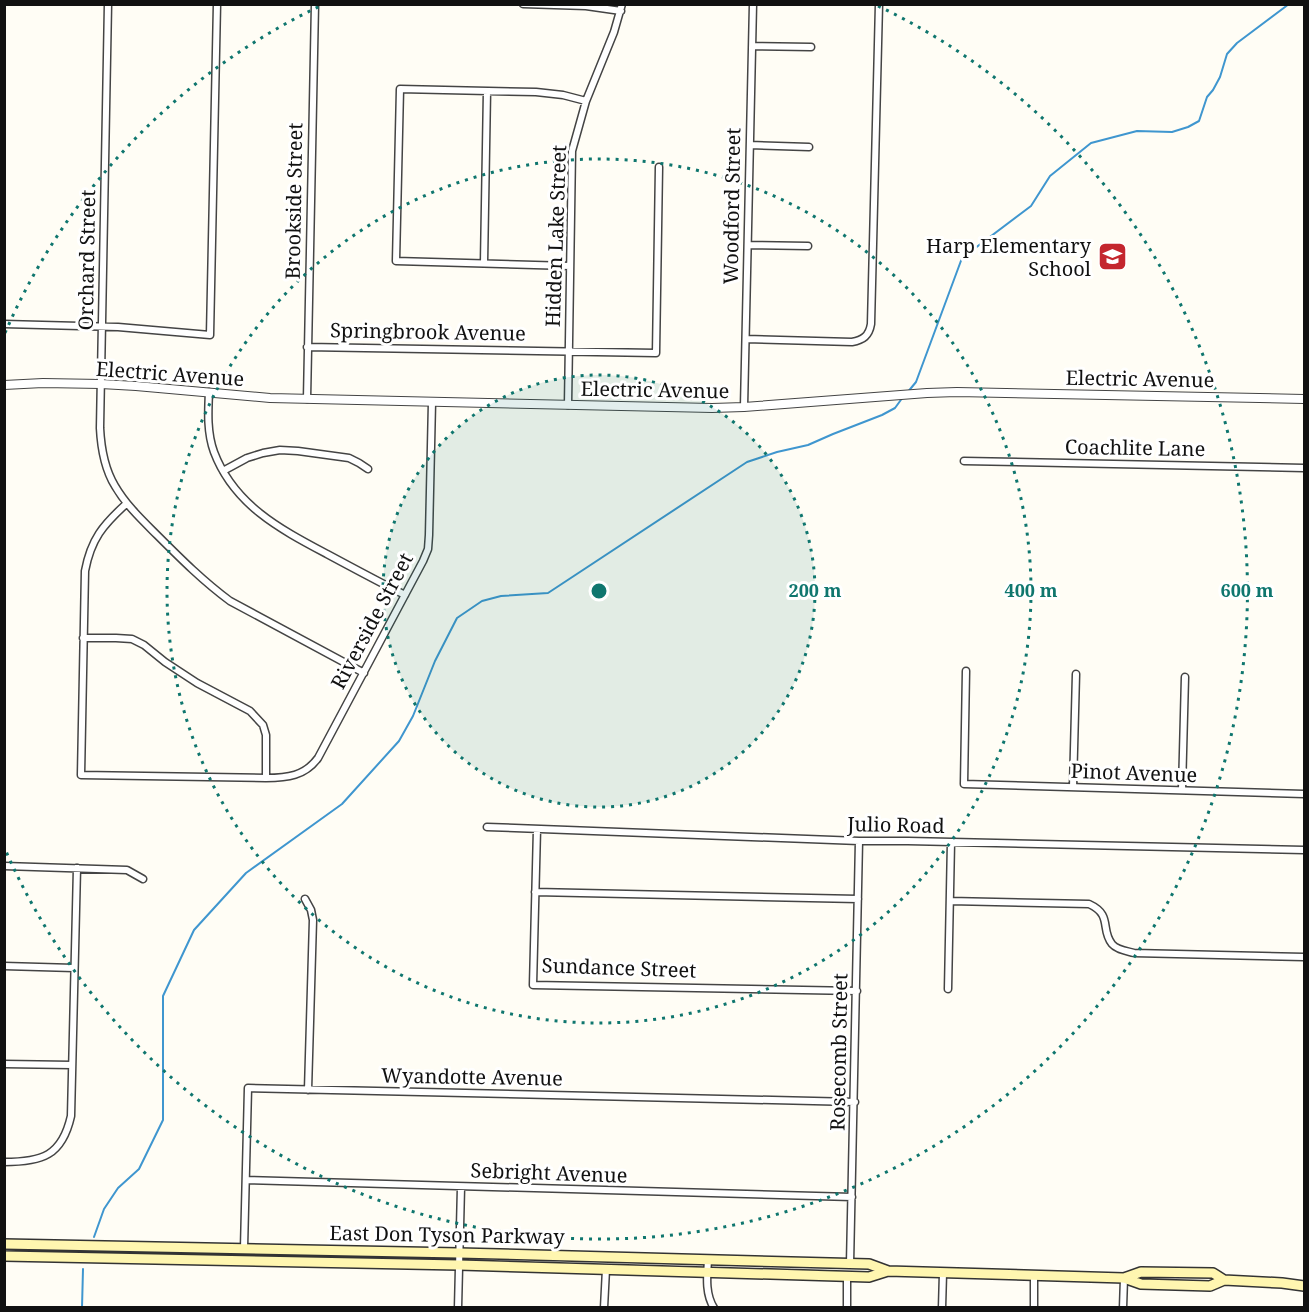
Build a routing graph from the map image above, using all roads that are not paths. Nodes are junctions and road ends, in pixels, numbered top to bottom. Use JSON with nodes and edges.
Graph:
{"nodes":[{"id":1,"x":108,"y":4,"type":"edge"},
{"id":2,"x":217,"y":4,"type":"edge"},
{"id":3,"x":315,"y":4,"type":"edge"},
{"id":4,"x":523,"y":4,"type":"edge"},
{"id":5,"x":753,"y":4,"type":"edge"},
{"id":6,"x":879,"y":4,"type":"edge"},
{"id":7,"x":621,"y":8,"type":"edge"},
{"id":8,"x":752,"y":46,"type":"junction"},
{"id":9,"x":812,"y":47,"type":"dead end"},
{"id":10,"x":487,"y":91,"type":"junction"},
{"id":11,"x":585,"y":101,"type":"junction"},
{"id":12,"x":750,"y":146,"type":"junction"},
{"id":13,"x":809,"y":147,"type":"dead end"},
{"id":14,"x":659,"y":167,"type":"dead end"},
{"id":15,"x":748,"y":244,"type":"junction"},
{"id":16,"x":808,"y":246,"type":"dead end"},
{"id":17,"x":484,"y":263,"type":"junction"},
{"id":18,"x":570,"y":266,"type":"junction"},
{"id":19,"x":4,"y":324,"type":"edge"},
{"id":20,"x":102,"y":327,"type":"junction"},
{"id":21,"x":746,"y":339,"type":"junction"},
{"id":22,"x":307,"y":347,"type":"junction"},
{"id":23,"x":568,"y":351,"type":"junction"},
{"id":24,"x":101,"y":384,"type":"junction"},
{"id":25,"x":4,"y":385,"type":"edge"},
{"id":26,"x":209,"y":392,"type":"junction"},
{"id":27,"x":307,"y":399,"type":"junction"},
{"id":28,"x":1305,"y":399,"type":"edge"},
{"id":29,"x":432,"y":402,"type":"junction"},
{"id":30,"x":568,"y":405,"type":"junction"},
{"id":31,"x":744,"y":407,"type":"junction"},
{"id":32,"x":964,"y":461,"type":"dead end"},
{"id":33,"x":1305,"y":468,"type":"edge"},
{"id":34,"x":368,"y":469,"type":"dead end"},
{"id":35,"x":223,"y":471,"type":"junction"},
{"id":36,"x":126,"y":504,"type":"junction"},
{"id":37,"x":405,"y":596,"type":"junction"},
{"id":38,"x":83,"y":638,"type":"junction"},
{"id":39,"x":966,"y":671,"type":"dead end"},
{"id":40,"x":364,"y":673,"type":"junction"},
{"id":41,"x":1076,"y":674,"type":"dead end"},
{"id":42,"x":1185,"y":677,"type":"dead end"},
{"id":43,"x":266,"y":778,"type":"junction"},
{"id":44,"x":1073,"y":788,"type":"junction"},
{"id":45,"x":1182,"y":790,"type":"junction"},
{"id":46,"x":1305,"y":794,"type":"edge"},
{"id":47,"x":487,"y":827,"type":"dead end"},
{"id":48,"x":537,"y":829,"type":"junction"},
{"id":49,"x":859,"y":841,"type":"junction"},
{"id":50,"x":951,"y":842,"type":"junction"},
{"id":51,"x":1305,"y":850,"type":"edge"},
{"id":52,"x":4,"y":866,"type":"edge"},
{"id":53,"x":77,"y":868,"type":"junction"},
{"id":54,"x":143,"y":879,"type":"dead end"},
{"id":55,"x":535,"y":892,"type":"junction"},
{"id":56,"x":305,"y":899,"type":"dead end"},
{"id":57,"x":858,"y":899,"type":"junction"},
{"id":58,"x":950,"y":901,"type":"junction"},
{"id":59,"x":1305,"y":957,"type":"edge"},
{"id":60,"x":4,"y":966,"type":"edge"},
{"id":61,"x":75,"y":968,"type":"junction"},
{"id":62,"x":948,"y":989,"type":"dead end"},
{"id":63,"x":856,"y":991,"type":"junction"},
{"id":64,"x":4,"y":1064,"type":"edge"},
{"id":65,"x":72,"y":1065,"type":"junction"},
{"id":66,"x":308,"y":1090,"type":"junction"},
{"id":67,"x":855,"y":1102,"type":"junction"},
{"id":68,"x":4,"y":1161,"type":"edge"},
{"id":69,"x":246,"y":1180,"type":"junction"},
{"id":70,"x":461,"y":1187,"type":"junction"},
{"id":71,"x":852,"y":1197,"type":"junction"},
{"id":72,"x":4,"y":1244,"type":"edge"},
{"id":73,"x":244,"y":1248,"type":"junction"},
{"id":74,"x":459,"y":1253,"type":"junction"},
{"id":75,"x":4,"y":1256,"type":"edge"},
{"id":76,"x":708,"y":1260,"type":"junction"},
{"id":77,"x":850,"y":1264,"type":"junction"},
{"id":78,"x":459,"y":1265,"type":"junction"},
{"id":79,"x":606,"y":1269,"type":"junction"},
{"id":80,"x":888,"y":1271,"type":"junction"},
{"id":81,"x":708,"y":1272,"type":"junction"},
{"id":82,"x":943,"y":1273,"type":"junction"},
{"id":83,"x":1034,"y":1275,"type":"junction"},
{"id":84,"x":847,"y":1276,"type":"junction"},
{"id":85,"x":1124,"y":1278,"type":"junction"},
{"id":86,"x":1305,"y":1286,"type":"edge"},
{"id":87,"x":458,"y":1308,"type":"edge"},
{"id":88,"x":604,"y":1308,"type":"edge"},
{"id":89,"x":714,"y":1308,"type":"edge"},
{"id":90,"x":846,"y":1308,"type":"edge"},
{"id":91,"x":942,"y":1308,"type":"edge"},
{"id":92,"x":1034,"y":1308,"type":"edge"},
{"id":93,"x":1123,"y":1308,"type":"edge"}],
"edges":[{"from":1,"to":20,"type":"street","name":"Orchard Street"},
{"from":2,"to":20,"type":"street"},
{"from":3,"to":22,"type":"street","name":"Brookside Street"},
{"from":4,"to":7,"type":"street"},
{"from":5,"to":8,"type":"street","name":"Woodford Street"},
{"from":6,"to":21,"type":"street"},
{"from":7,"to":11,"type":"street","name":"Hidden Lake Street"},
{"from":8,"to":9,"type":"street"},
{"from":8,"to":12,"type":"street","name":"Woodford Street"},
{"from":10,"to":11,"type":"street"},
{"from":10,"to":17,"type":"street"},
{"from":10,"to":17,"type":"street"},
{"from":11,"to":18,"type":"street","name":"Hidden Lake Street"},
{"from":12,"to":13,"type":"street"},
{"from":12,"to":15,"type":"street","name":"Woodford Street"},
{"from":14,"to":23,"type":"street","name":"Springbrook Avenue"},
{"from":15,"to":16,"type":"street"},
{"from":15,"to":21,"type":"street","name":"Woodford Street"},
{"from":17,"to":18,"type":"street"},
{"from":18,"to":23,"type":"street","name":"Hidden Lake Street"},
{"from":19,"to":20,"type":"street"},
{"from":20,"to":24,"type":"street","name":"Orchard Street"},
{"from":21,"to":31,"type":"street","name":"Woodford Street"},
{"from":22,"to":23,"type":"street","name":"Springbrook Avenue"},
{"from":22,"to":27,"type":"street","name":"Brookside Street"},
{"from":23,"to":30,"type":"street","name":"Hidden Lake Street"},
{"from":24,"to":25,"type":"street","name":"Electric Avenue"},
{"from":24,"to":26,"type":"street","name":"Electric Avenue"},
{"from":24,"to":36,"type":"street","name":"Orchard Street"},
{"from":26,"to":27,"type":"street","name":"Electric Avenue"},
{"from":26,"to":35,"type":"street"},
{"from":27,"to":29,"type":"street","name":"Electric Avenue"},
{"from":28,"to":31,"type":"street","name":"Electric Avenue"},
{"from":29,"to":30,"type":"street","name":"Electric Avenue"},
{"from":29,"to":37,"type":"street","name":"Riverside Street"},
{"from":30,"to":31,"type":"street","name":"Electric Avenue"},
{"from":32,"to":33,"type":"street","name":"Coachlite Lane"},
{"from":34,"to":35,"type":"street"},
{"from":35,"to":37,"type":"street"},
{"from":36,"to":38,"type":"street"},
{"from":36,"to":40,"type":"street","name":"Orchard Street"},
{"from":37,"to":40,"type":"street","name":"Riverside Street"},
{"from":38,"to":43,"type":"street"},
{"from":38,"to":43,"type":"street"},
{"from":39,"to":44,"type":"street","name":"Pinot Avenue"},
{"from":40,"to":43,"type":"street","name":"Riverside Street"},
{"from":41,"to":44,"type":"street"},
{"from":42,"to":45,"type":"street"},
{"from":44,"to":45,"type":"street","name":"Pinot Avenue"},
{"from":45,"to":46,"type":"street","name":"Pinot Avenue"},
{"from":47,"to":48,"type":"street","name":"Julio Road"},
{"from":48,"to":49,"type":"street","name":"Julio Road"},
{"from":48,"to":55,"type":"street","name":"Sundance Street"},
{"from":49,"to":50,"type":"street","name":"Julio Road"},
{"from":49,"to":57,"type":"street","name":"Rosecomb Street"},
{"from":50,"to":51,"type":"street","name":"Julio Road"},
{"from":50,"to":58,"type":"street"},
{"from":52,"to":53,"type":"street"},
{"from":53,"to":54,"type":"street"},
{"from":53,"to":61,"type":"street"},
{"from":55,"to":57,"type":"street"},
{"from":55,"to":63,"type":"street","name":"Sundance Street"},
{"from":56,"to":66,"type":"street"},
{"from":57,"to":63,"type":"street","name":"Rosecomb Street"},
{"from":58,"to":59,"type":"street"},
{"from":58,"to":62,"type":"street"},
{"from":60,"to":61,"type":"street"},
{"from":61,"to":65,"type":"street"},
{"from":63,"to":67,"type":"street","name":"Rosecomb Street"},
{"from":64,"to":65,"type":"street"},
{"from":65,"to":68,"type":"street"},
{"from":66,"to":67,"type":"street","name":"Wyandotte Avenue"},
{"from":66,"to":69,"type":"street","name":"Wyandotte Avenue"},
{"from":67,"to":71,"type":"street","name":"Rosecomb Street"},
{"from":69,"to":70,"type":"street","name":"Sebright Avenue"},
{"from":69,"to":73,"type":"street","name":"Wyandotte Avenue"},
{"from":70,"to":71,"type":"street","name":"Sebright Avenue"},
{"from":70,"to":74,"type":"street"},
{"from":71,"to":77,"type":"street","name":"Rosecomb Street"},
{"from":72,"to":73,"type":"main road","name":"East Don Tyson Parkway"},
{"from":73,"to":74,"type":"main road","name":"East Don Tyson Parkway"},
{"from":74,"to":76,"type":"main road","name":"East Don Tyson Parkway"},
{"from":74,"to":78,"type":"street"},
{"from":75,"to":78,"type":"main road","name":"East Don Tyson Parkway"},
{"from":76,"to":77,"type":"main road","name":"East Don Tyson Parkway"},
{"from":76,"to":81,"type":"street"},
{"from":77,"to":80,"type":"main road","name":"East Don Tyson Parkway"},
{"from":78,"to":79,"type":"main road","name":"East Don Tyson Parkway"},
{"from":78,"to":87,"type":"street"},
{"from":79,"to":81,"type":"main road","name":"East Don Tyson Parkway"},
{"from":79,"to":88,"type":"street"},
{"from":80,"to":82,"type":"main road","name":"East Don Tyson Parkway"},
{"from":80,"to":84,"type":"main road","name":"East Don Tyson Parkway"},
{"from":81,"to":84,"type":"main road","name":"East Don Tyson Parkway"},
{"from":81,"to":89,"type":"street"},
{"from":82,"to":83,"type":"main road","name":"East Don Tyson Parkway"},
{"from":82,"to":91,"type":"street"},
{"from":83,"to":85,"type":"main road","name":"East Don Tyson Parkway"},
{"from":83,"to":92,"type":"street"},
{"from":84,"to":90,"type":"street"},
{"from":85,"to":86,"type":"main road","name":"East Don Tyson Parkway"},
{"from":85,"to":93,"type":"street"}]}
